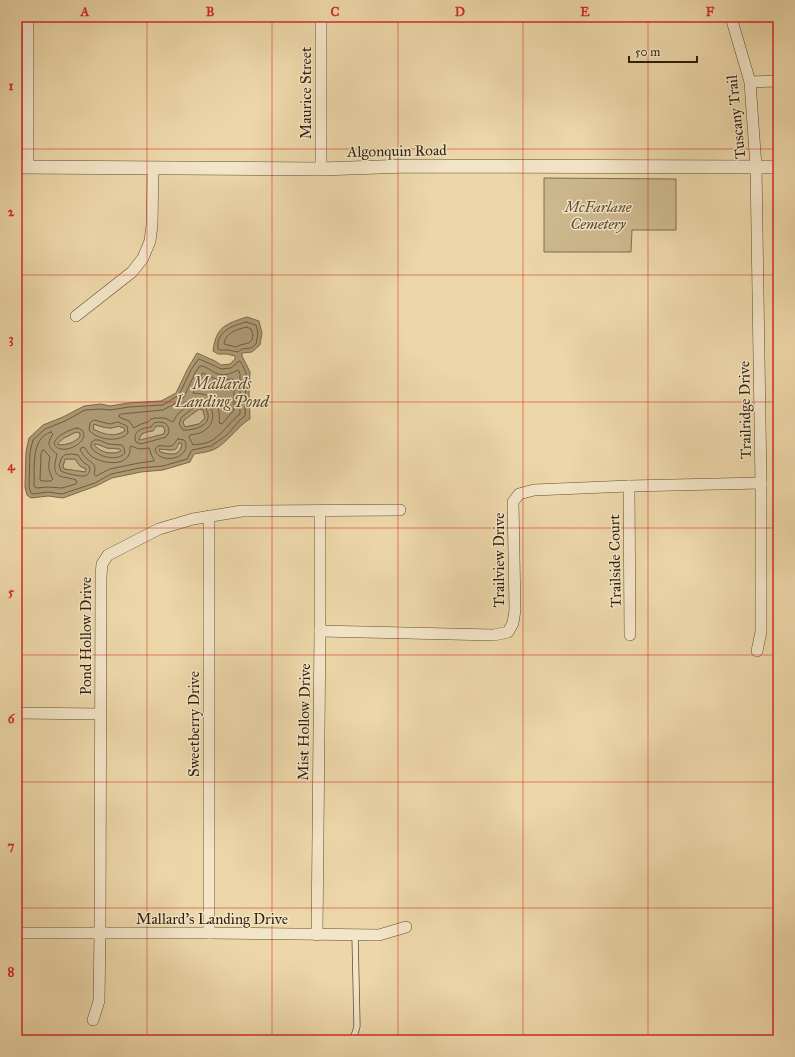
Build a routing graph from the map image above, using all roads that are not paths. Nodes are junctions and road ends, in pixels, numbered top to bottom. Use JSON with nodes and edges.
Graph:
{"nodes":[{"id":1,"x":27,"y":17,"type":"edge"},
{"id":2,"x":321,"y":17,"type":"edge"},
{"id":3,"x":731,"y":17,"type":"edge"},
{"id":4,"x":778,"y":81,"type":"edge"},
{"id":5,"x":750,"y":82,"type":"junction"},
{"id":6,"x":22,"y":166,"type":"edge"},
{"id":7,"x":756,"y":167,"type":"junction"},
{"id":8,"x":778,"y":167,"type":"edge"},
{"id":9,"x":153,"y":168,"type":"junction"},
{"id":10,"x":321,"y":169,"type":"junction"},
{"id":11,"x":76,"y":316,"type":"dead end"},
{"id":12,"x":761,"y":483,"type":"junction"},
{"id":13,"x":629,"y":486,"type":"junction"},
{"id":14,"x":400,"y":510,"type":"dead end"},
{"id":15,"x":320,"y":511,"type":"junction"},
{"id":16,"x":209,"y":516,"type":"junction"},
{"id":17,"x":320,"y":631,"type":"junction"},
{"id":18,"x":630,"y":635,"type":"dead end"},
{"id":19,"x":757,"y":652,"type":"dead end"},
{"id":20,"x":17,"y":713,"type":"edge"},
{"id":21,"x":101,"y":714,"type":"junction"},
{"id":22,"x":406,"y":927,"type":"dead end"},
{"id":23,"x":17,"y":933,"type":"edge"},
{"id":24,"x":100,"y":933,"type":"junction"},
{"id":25,"x":209,"y":933,"type":"junction"},
{"id":26,"x":318,"y":934,"type":"junction"},
{"id":27,"x":355,"y":934,"type":"junction"},
{"id":28,"x":93,"y":1020,"type":"dead end"},
{"id":29,"x":316,"y":1040,"type":"edge"}],
"edges":[{"from":1,"to":6,"type":"street"},
{"from":2,"to":10,"type":"street","name":"Maurice Street"},
{"from":3,"to":5,"type":"street","name":"Tuscany Trail"},
{"from":4,"to":5,"type":"street"},
{"from":5,"to":7,"type":"street","name":"Tuscany Trail"},
{"from":6,"to":9,"type":"street","name":"Algonquin Road"},
{"from":7,"to":8,"type":"street","name":"Algonquin Road"},
{"from":7,"to":10,"type":"street","name":"Algonquin Road"},
{"from":7,"to":12,"type":"street","name":"Trailridge Drive"},
{"from":9,"to":10,"type":"street","name":"Algonquin Road"},
{"from":9,"to":11,"type":"street"},
{"from":12,"to":13,"type":"street","name":"Trailview Drive"},
{"from":12,"to":19,"type":"street","name":"Trailridge Drive"},
{"from":13,"to":17,"type":"street","name":"Trailview Drive"},
{"from":13,"to":18,"type":"street","name":"Trailside Court"},
{"from":14,"to":15,"type":"street","name":"Pond Hollow Drive"},
{"from":15,"to":16,"type":"street","name":"Pond Hollow Drive"},
{"from":15,"to":17,"type":"street","name":"Mist Hollow Drive"},
{"from":16,"to":21,"type":"street","name":"Pond Hollow Drive"},
{"from":16,"to":25,"type":"street","name":"Sweetberry Drive"},
{"from":17,"to":26,"type":"street","name":"Mist Hollow Drive"},
{"from":20,"to":21,"type":"street"},
{"from":21,"to":24,"type":"street","name":"Pond Hollow Drive"},
{"from":22,"to":27,"type":"street","name":"Mallard's Landing Drive"},
{"from":23,"to":24,"type":"street","name":"Mallard's Landing Drive"},
{"from":24,"to":25,"type":"street","name":"Mallard's Landing Drive"},
{"from":24,"to":28,"type":"street","name":"Pond Hollow Drive"},
{"from":25,"to":26,"type":"street","name":"Mallard's Landing Drive"},
{"from":26,"to":27,"type":"street","name":"Mallard's Landing Drive"},
{"from":27,"to":29,"type":"lane"}]}
